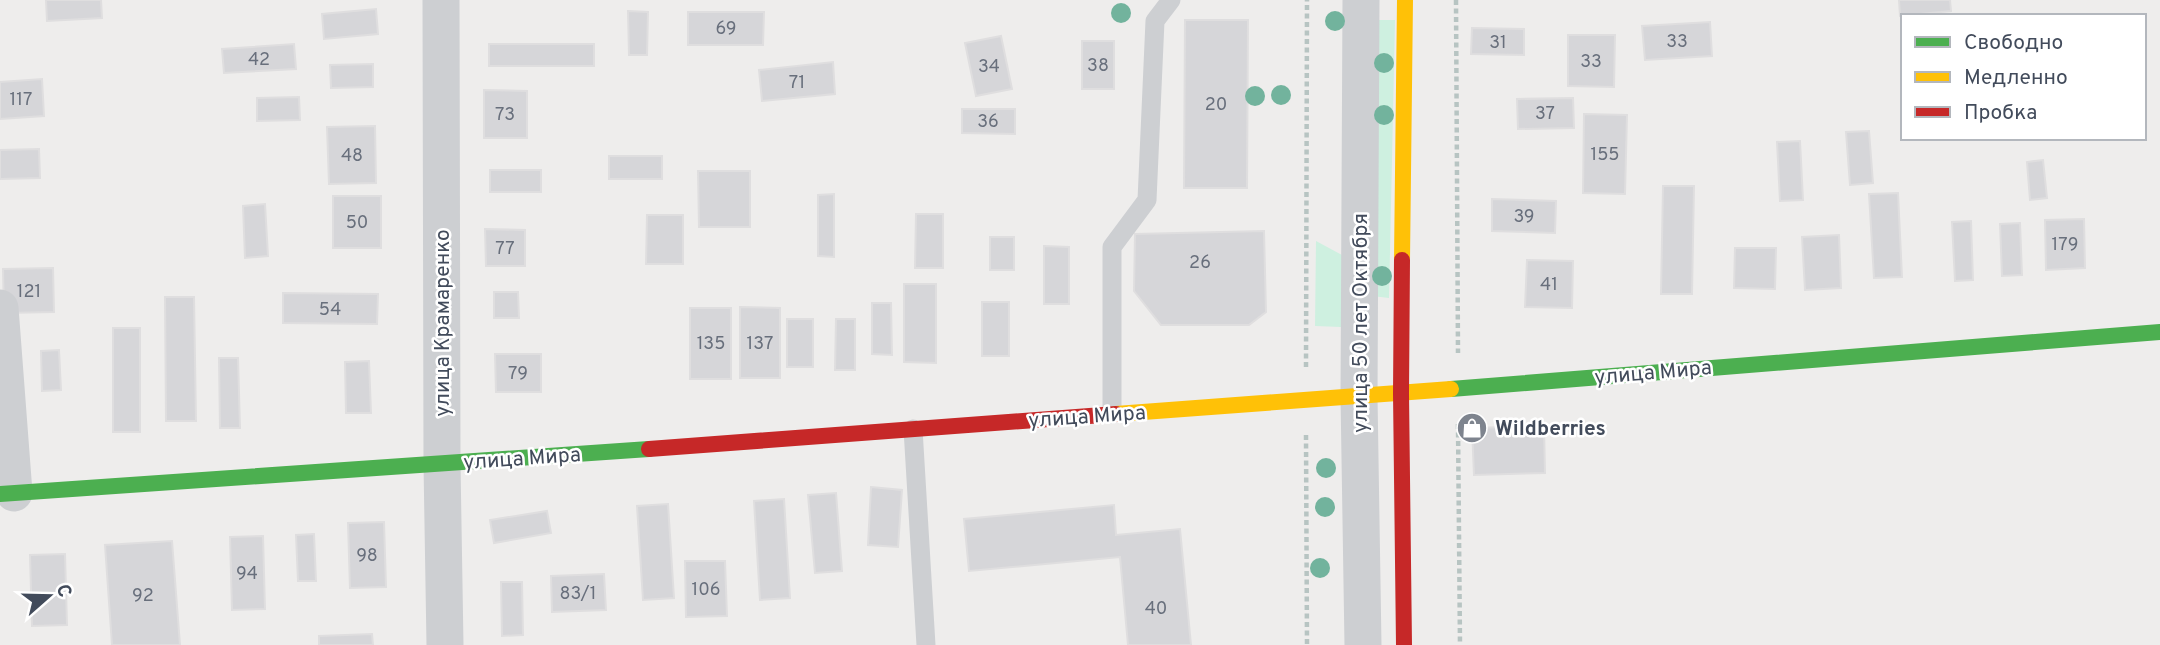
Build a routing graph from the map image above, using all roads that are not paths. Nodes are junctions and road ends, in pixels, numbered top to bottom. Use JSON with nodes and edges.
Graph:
{"nodes":[{"id":1,"x":441,"y":0,"type":"edge"},
{"id":2,"x":1171,"y":0,"type":"edge"},
{"id":3,"x":1362,"y":0,"type":"edge"},
{"id":4,"x":1405,"y":0,"type":"edge"},
{"id":5,"x":0,"y":308,"type":"edge"},
{"id":6,"x":2160,"y":332,"type":"edge"},
{"id":7,"x":1402,"y":393,"type":"junction"},
{"id":8,"x":1359,"y":396,"type":"junction"},
{"id":9,"x":1112,"y":414,"type":"junction"},
{"id":10,"x":913,"y":429,"type":"junction"},
{"id":11,"x":442,"y":464,"type":"junction"},
{"id":12,"x":7,"y":493,"type":"edge"},
{"id":13,"x":445,"y":645,"type":"edge"},
{"id":14,"x":926,"y":645,"type":"edge"},
{"id":15,"x":1363,"y":645,"type":"edge"},
{"id":16,"x":1404,"y":645,"type":"edge"}],
"edges":[{"from":1,"to":11,"type":"street","name":"улица Крамаренко"},
{"from":2,"to":9,"type":"lane"},
{"from":3,"to":8,"type":"street","name":"улица 50 лет Октября"},
{"from":4,"to":7,"type":"street","name":"улица 50 лет Октября"},
{"from":5,"to":12,"type":"street","name":"улица Мира"},
{"from":6,"to":7,"type":"street","name":"улица Мира"},
{"from":7,"to":8,"type":"street","name":"улица Мира"},
{"from":7,"to":16,"type":"street","name":"улица 50 лет Октября"},
{"from":8,"to":9,"type":"street","name":"улица Мира"},
{"from":8,"to":15,"type":"street","name":"улица 50 лет Октября"},
{"from":9,"to":10,"type":"street","name":"улица Мира"},
{"from":10,"to":11,"type":"street","name":"улица Мира"},
{"from":10,"to":14,"type":"lane"},
{"from":11,"to":12,"type":"street","name":"улица Мира"},
{"from":11,"to":13,"type":"street","name":"улица Крамаренко"}]}
